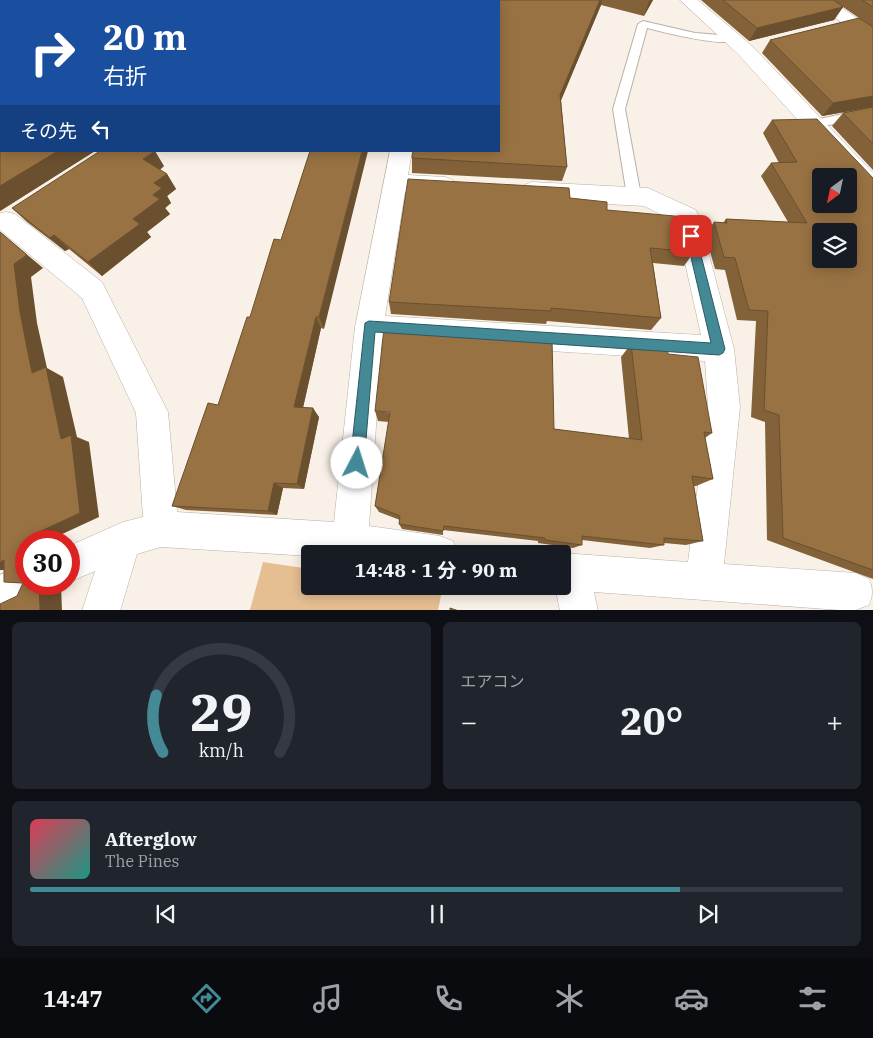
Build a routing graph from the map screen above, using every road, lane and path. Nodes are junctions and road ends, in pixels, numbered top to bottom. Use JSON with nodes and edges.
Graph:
{"nodes":[{"id":1,"x":688,"y":0,"type":"edge"},
{"id":2,"x":819,"y":0,"type":"edge"},
{"id":3,"x":852,"y":23,"type":"junction"},
{"id":4,"x":834,"y":27,"type":"edge"},
{"id":5,"x":873,"y":37,"type":"edge"},
{"id":6,"x":746,"y":45,"type":"junction"},
{"id":7,"x":873,"y":112,"type":"edge"},
{"id":8,"x":814,"y":124,"type":"junction"},
{"id":9,"x":401,"y":152,"type":"edge"},
{"id":10,"x":395,"y":183,"type":"junction"},
{"id":11,"x":465,"y":187,"type":"edge"},
{"id":12,"x":873,"y":188,"type":"edge"},
{"id":13,"x":505,"y":189,"type":"edge"},
{"id":14,"x":634,"y":196,"type":"junction"},
{"id":15,"x":9,"y":219,"type":"edge"},
{"id":16,"x":369,"y":327,"type":"junction"},
{"id":17,"x":719,"y":349,"type":"junction"},
{"id":18,"x":161,"y":529,"type":"junction"},
{"id":19,"x":123,"y":540,"type":"junction"},
{"id":20,"x":350,"y":541,"type":"junction"},
{"id":21,"x":378,"y":545,"type":"edge"},
{"id":22,"x":80,"y":559,"type":"edge"},
{"id":23,"x":571,"y":572,"type":"edge"},
{"id":24,"x":704,"y":581,"type":"junction"},
{"id":25,"x":571,"y":585,"type":"edge"},
{"id":26,"x":15,"y":587,"type":"edge"},
{"id":27,"x":856,"y":592,"type":"dead end"},
{"id":28,"x":0,"y":594,"type":"edge"},
{"id":29,"x":101,"y":610,"type":"edge"},
{"id":30,"x":579,"y":610,"type":"edge"}],
"edges":[{"from":1,"to":6,"type":"street"},
{"from":2,"to":3,"type":"street"},
{"from":3,"to":4,"type":"street"},
{"from":3,"to":5,"type":"street"},
{"from":6,"to":8,"type":"street"},
{"from":6,"to":14,"type":"lane"},
{"from":7,"to":8,"type":"lane"},
{"from":8,"to":12,"type":"street"},
{"from":9,"to":10,"type":"street"},
{"from":10,"to":11,"type":"street"},
{"from":10,"to":16,"type":"street"},
{"from":13,"to":14,"type":"street"},
{"from":14,"to":17,"type":"street"},
{"from":15,"to":18,"type":"street"},
{"from":16,"to":17,"type":"street"},
{"from":16,"to":20,"type":"street"},
{"from":17,"to":24,"type":"street"},
{"from":18,"to":19,"type":"street"},
{"from":18,"to":20,"type":"street"},
{"from":19,"to":22,"type":"street"},
{"from":19,"to":29,"type":"street"},
{"from":20,"to":21,"type":"street"},
{"from":23,"to":24,"type":"street"},
{"from":24,"to":27,"type":"street"},
{"from":25,"to":30,"type":"street"},
{"from":26,"to":28,"type":"street"}]}
